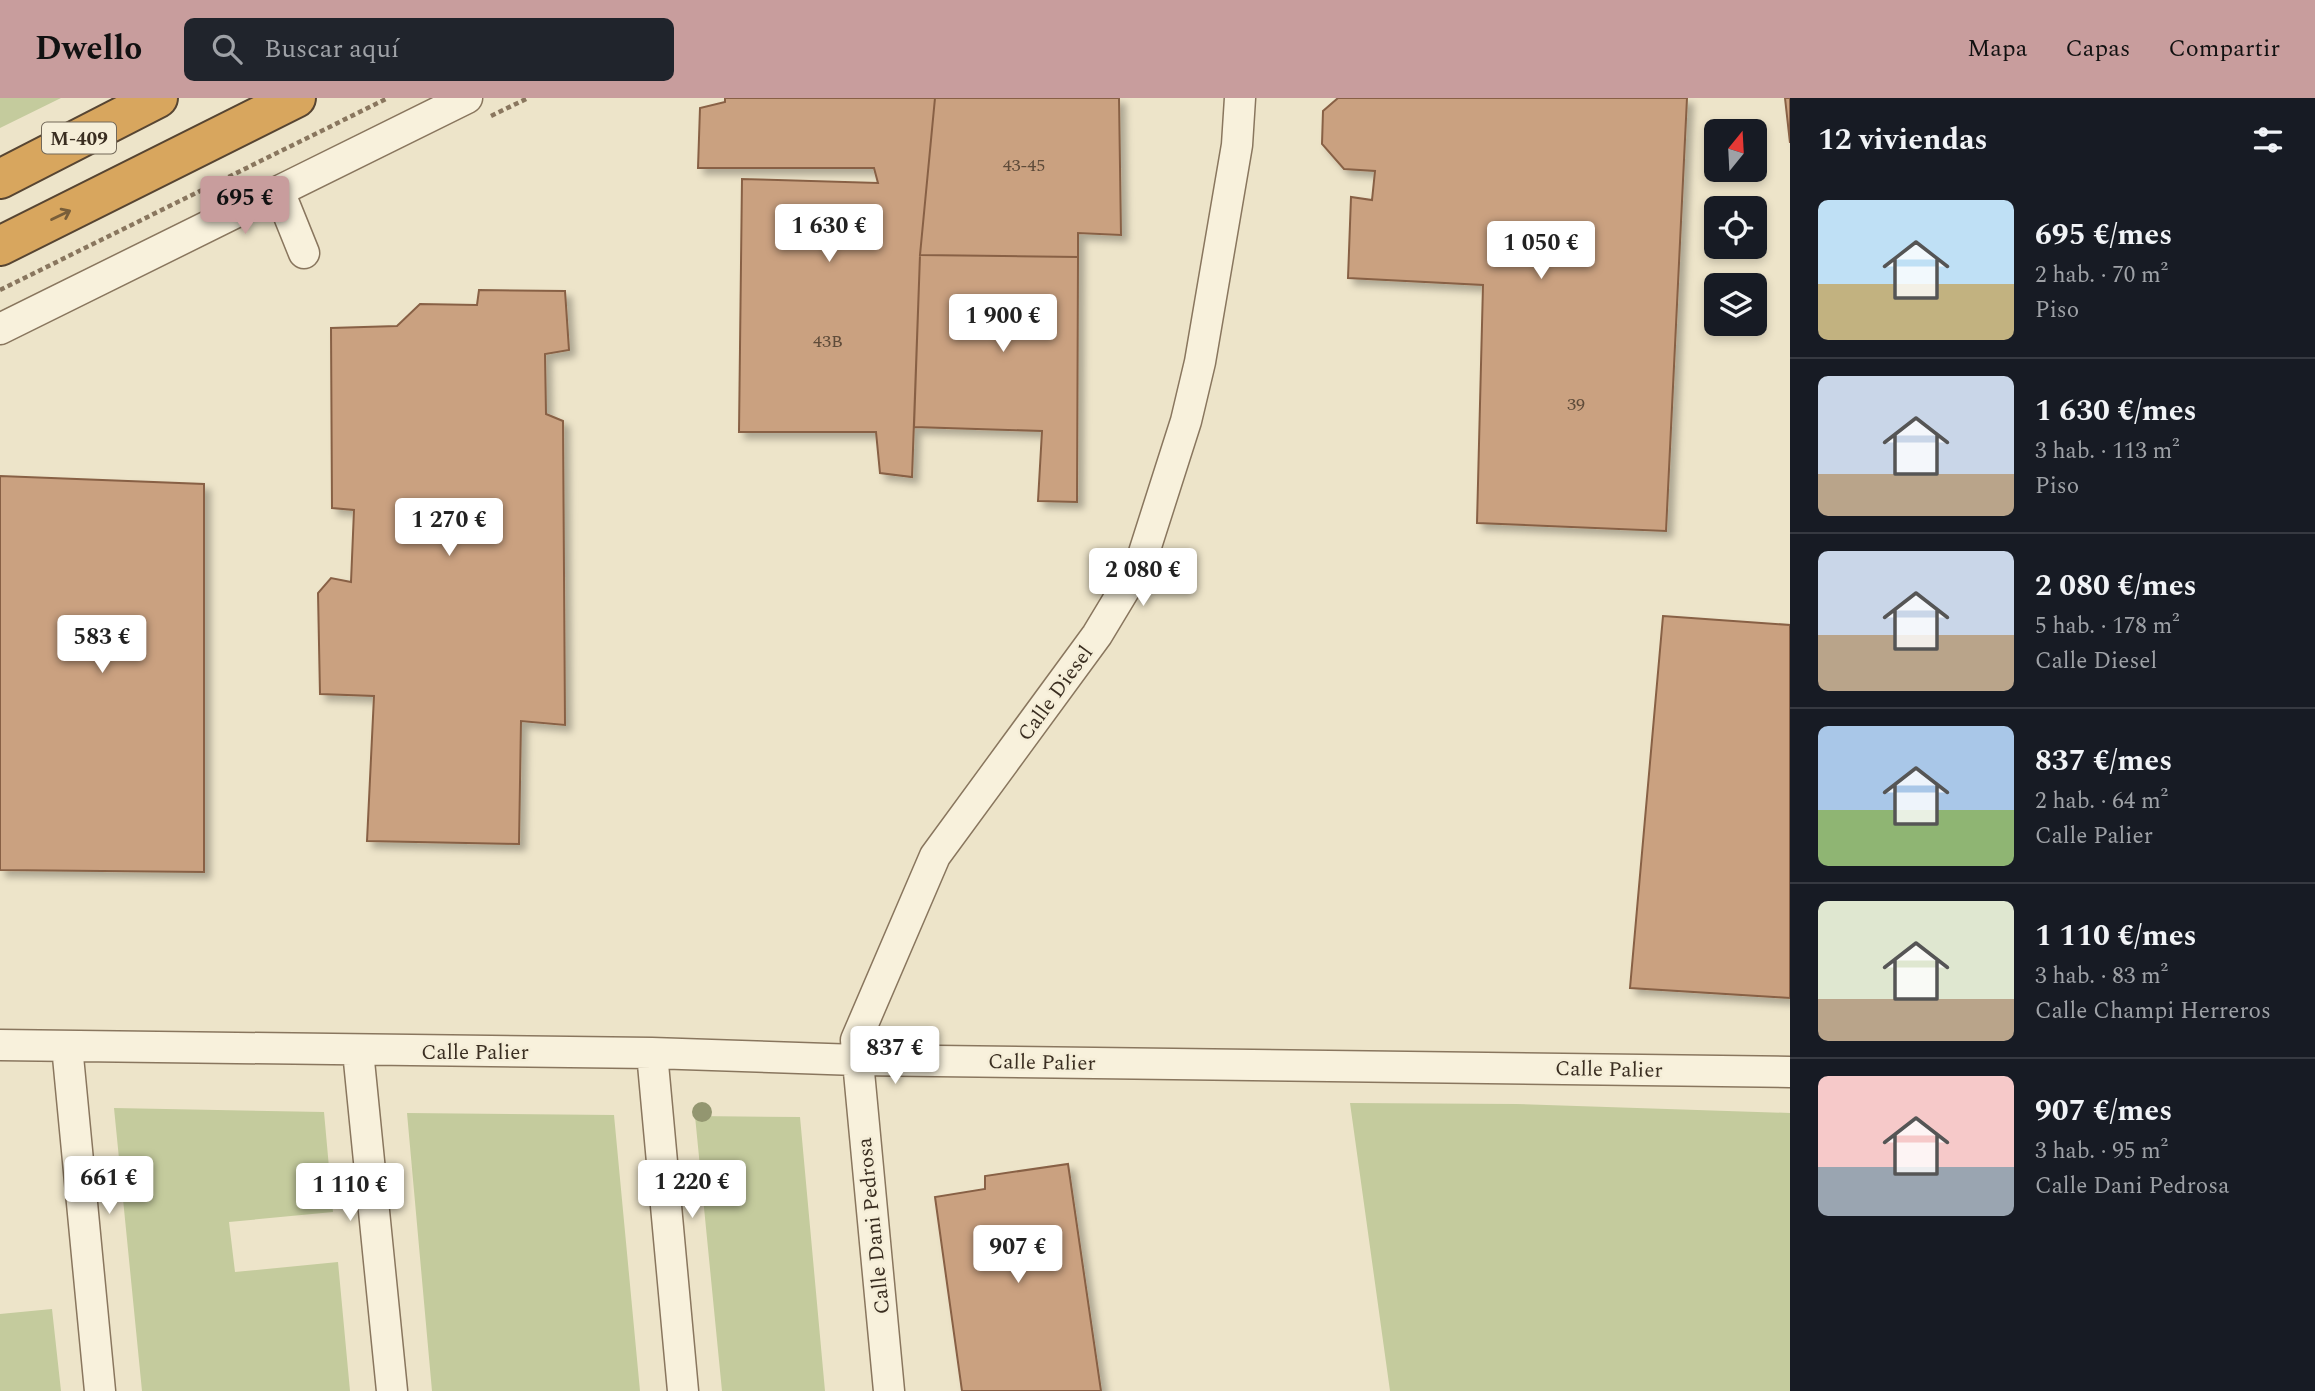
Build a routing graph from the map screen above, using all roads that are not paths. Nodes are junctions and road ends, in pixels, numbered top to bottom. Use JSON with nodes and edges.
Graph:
{"nodes":[{"id":1,"x":158,"y":98,"type":"edge"},
{"id":2,"x":296,"y":98,"type":"edge"},
{"id":3,"x":467,"y":98,"type":"edge"},
{"id":4,"x":1240,"y":98,"type":"edge"},
{"id":5,"x":0,"y":179,"type":"edge"},
{"id":6,"x":279,"y":191,"type":"junction"},
{"id":7,"x":0,"y":246,"type":"edge"},
{"id":8,"x":304,"y":253,"type":"dead end"},
{"id":9,"x":0,"y":329,"type":"edge"},
{"id":10,"x":0,"y":1045,"type":"edge"},
{"id":11,"x":67,"y":1046,"type":"junction"},
{"id":12,"x":358,"y":1051,"type":"junction"},
{"id":13,"x":652,"y":1053,"type":"junction"},
{"id":14,"x":857,"y":1060,"type":"junction"},
{"id":15,"x":1790,"y":1072,"type":"edge"},
{"id":16,"x":100,"y":1391,"type":"edge"},
{"id":17,"x":392,"y":1391,"type":"edge"},
{"id":18,"x":683,"y":1391,"type":"edge"},
{"id":19,"x":889,"y":1391,"type":"edge"}],
"edges":[{"from":1,"to":5,"type":"highway","number":"M-409"},
{"from":7,"to":2,"type":"highway","number":"M-409","one_way":true},
{"from":3,"to":6,"type":"street"},
{"from":4,"to":14,"type":"street","name":"Calle Diesel"},
{"from":6,"to":8,"type":"street"},
{"from":6,"to":9,"type":"street"},
{"from":10,"to":11,"type":"street","name":"Calle Palier"},
{"from":11,"to":12,"type":"street","name":"Calle Palier"},
{"from":11,"to":16,"type":"street"},
{"from":12,"to":13,"type":"street","name":"Calle Palier"},
{"from":12,"to":17,"type":"street"},
{"from":13,"to":14,"type":"street","name":"Calle Palier"},
{"from":13,"to":18,"type":"street"},
{"from":14,"to":15,"type":"street","name":"Calle Palier"},
{"from":14,"to":19,"type":"street","name":"Calle Dani Pedrosa"}]}
